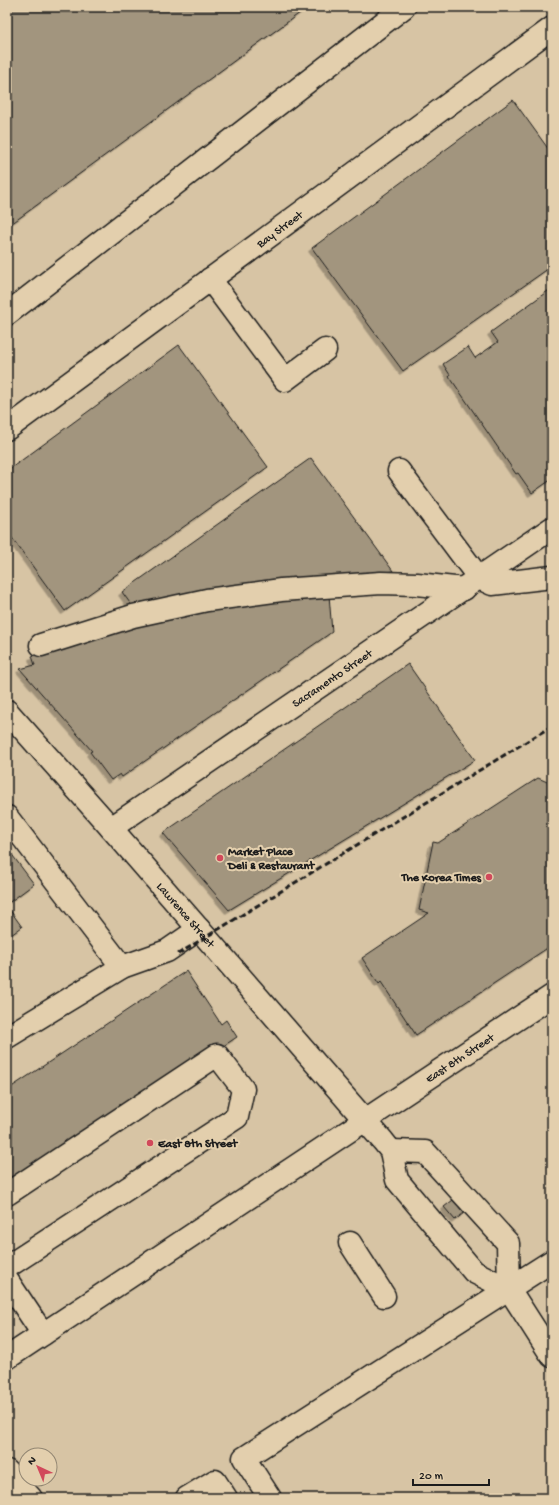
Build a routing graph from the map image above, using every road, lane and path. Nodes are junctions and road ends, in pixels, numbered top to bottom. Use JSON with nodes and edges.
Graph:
{"nodes":[{"id":1,"x":404,"y":7,"type":"edge"},
{"id":2,"x":552,"y":28,"type":"edge"},
{"id":3,"x":210,"y":279,"type":"junction"},
{"id":4,"x":7,"y":314,"type":"edge"},
{"id":5,"x":325,"y":350,"type":"dead end"},
{"id":6,"x":7,"y":429,"type":"edge"},
{"id":7,"x":399,"y":471,"type":"dead end"},
{"id":8,"x":552,"y":528,"type":"edge"},
{"id":9,"x":552,"y":577,"type":"edge"},
{"id":10,"x":471,"y":584,"type":"junction"},
{"id":11,"x":41,"y":645,"type":"dead end"},
{"id":12,"x":7,"y":711,"type":"edge"},
{"id":13,"x":7,"y":818,"type":"edge"},
{"id":14,"x":111,"y":828,"type":"junction"},
{"id":15,"x":198,"y":929,"type":"junction"},
{"id":16,"x":122,"y":967,"type":"junction"},
{"id":17,"x":552,"y":996,"type":"edge"},
{"id":18,"x":7,"y":1037,"type":"edge"},
{"id":19,"x":364,"y":1119,"type":"junction"},
{"id":20,"x":391,"y":1151,"type":"junction"},
{"id":21,"x":7,"y":1194,"type":"edge"},
{"id":22,"x":350,"y":1243,"type":"dead end"},
{"id":23,"x":7,"y":1267,"type":"edge"},
{"id":24,"x":549,"y":1270,"type":"edge"},
{"id":25,"x":7,"y":1280,"type":"edge"},
{"id":26,"x":509,"y":1290,"type":"junction"},
{"id":27,"x":384,"y":1296,"type":"dead end"},
{"id":28,"x":43,"y":1334,"type":"junction"},
{"id":29,"x":552,"y":1356,"type":"edge"},
{"id":30,"x":7,"y":1358,"type":"edge"},
{"id":31,"x":7,"y":1471,"type":"edge"},
{"id":32,"x":31,"y":1498,"type":"edge"},
{"id":33,"x":187,"y":1498,"type":"edge"},
{"id":34,"x":226,"y":1498,"type":"edge"},
{"id":35,"x":270,"y":1498,"type":"edge"}],
"edges":[{"from":1,"to":4,"type":"street"},
{"from":2,"to":3,"type":"street","name":"Bay Street"},
{"from":3,"to":5,"type":"street"},
{"from":3,"to":6,"type":"street","name":"Bay Street"},
{"from":7,"to":10,"type":"street"},
{"from":8,"to":10,"type":"street","name":"Sacramento Street"},
{"from":9,"to":10,"type":"street"},
{"from":10,"to":11,"type":"street"},
{"from":10,"to":14,"type":"street","name":"Sacramento Street"},
{"from":12,"to":14,"type":"street","name":"Lawrence Street"},
{"from":13,"to":16,"type":"street"},
{"from":14,"to":15,"type":"street","name":"Lawrence Street"},
{"from":15,"to":16,"type":"street"},
{"from":15,"to":19,"type":"street","name":"Lawrence Street"},
{"from":16,"to":18,"type":"street"},
{"from":17,"to":19,"type":"street","name":"East 8th Street"},
{"from":19,"to":20,"type":"street","name":"Lawrence Street"},
{"from":19,"to":28,"type":"street","name":"East 8th Street"},
{"from":20,"to":26,"type":"street"},
{"from":20,"to":26,"type":"street"},
{"from":21,"to":23,"type":"street"},
{"from":22,"to":27,"type":"street"},
{"from":24,"to":26,"type":"street"},
{"from":25,"to":28,"type":"street"},
{"from":26,"to":29,"type":"street"},
{"from":26,"to":35,"type":"street"},
{"from":28,"to":30,"type":"street","name":"East 8th Street"},
{"from":31,"to":32,"type":"street"},
{"from":33,"to":34,"type":"street"}]}
